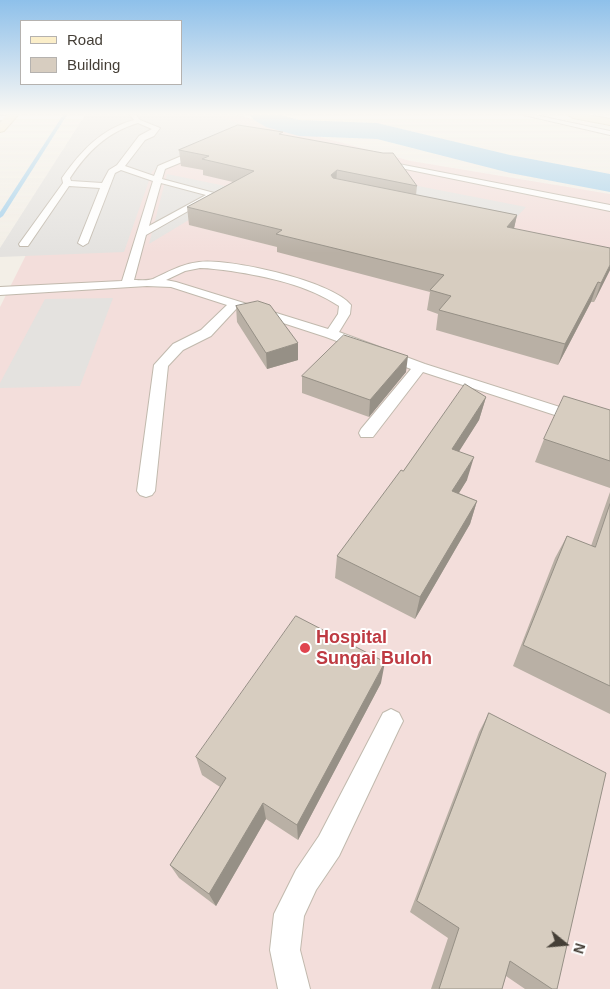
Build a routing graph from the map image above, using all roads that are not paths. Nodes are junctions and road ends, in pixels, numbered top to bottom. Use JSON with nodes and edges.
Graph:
{"nodes":[{"id":1,"x":78,"y":161,"type":"edge"},
{"id":2,"x":124,"y":161,"type":"edge"},
{"id":3,"x":177,"y":161,"type":"edge"},
{"id":4,"x":378,"y":161,"type":"edge"},
{"id":5,"x":120,"y":167,"type":"junction"},
{"id":6,"x":158,"y":180,"type":"junction"},
{"id":7,"x":67,"y":183,"type":"junction"},
{"id":8,"x":105,"y":186,"type":"junction"},
{"id":9,"x":161,"y":201,"type":"junction"},
{"id":10,"x":188,"y":208,"type":"junction"},
{"id":11,"x":610,"y":208,"type":"edge"},
{"id":12,"x":143,"y":233,"type":"junction"},
{"id":13,"x":84,"y":243,"type":"dead end"},
{"id":14,"x":24,"y":244,"type":"dead end"},
{"id":15,"x":154,"y":283,"type":"junction"},
{"id":16,"x":127,"y":284,"type":"junction"},
{"id":17,"x":0,"y":291,"type":"edge"},
{"id":18,"x":236,"y":303,"type":"junction"},
{"id":19,"x":330,"y":334,"type":"junction"},
{"id":20,"x":420,"y":367,"type":"junction"},
{"id":21,"x":610,"y":428,"type":"edge"},
{"id":22,"x":367,"y":433,"type":"dead end"},
{"id":23,"x":146,"y":491,"type":"dead end"},
{"id":24,"x":391,"y":721,"type":"dead end"},
{"id":25,"x":294,"y":989,"type":"edge"}],
"edges":[{"from":1,"to":7,"type":"lane"},
{"from":2,"to":5,"type":"lane"},
{"from":3,"to":6,"type":"lane"},
{"from":4,"to":11,"type":"lane"},
{"from":5,"to":6,"type":"lane"},
{"from":5,"to":8,"type":"lane"},
{"from":6,"to":9,"type":"lane"},
{"from":6,"to":10,"type":"lane"},
{"from":7,"to":8,"type":"lane"},
{"from":7,"to":14,"type":"lane"},
{"from":8,"to":13,"type":"lane"},
{"from":9,"to":10,"type":"lane"},
{"from":9,"to":12,"type":"lane"},
{"from":10,"to":12,"type":"lane"},
{"from":12,"to":16,"type":"lane"},
{"from":15,"to":16,"type":"lane"},
{"from":15,"to":18,"type":"lane"},
{"from":15,"to":19,"type":"lane"},
{"from":16,"to":17,"type":"lane"},
{"from":18,"to":19,"type":"lane"},
{"from":18,"to":23,"type":"lane"},
{"from":19,"to":20,"type":"lane"},
{"from":20,"to":21,"type":"lane"},
{"from":20,"to":22,"type":"lane"},
{"from":24,"to":25,"type":"lane"}]}
